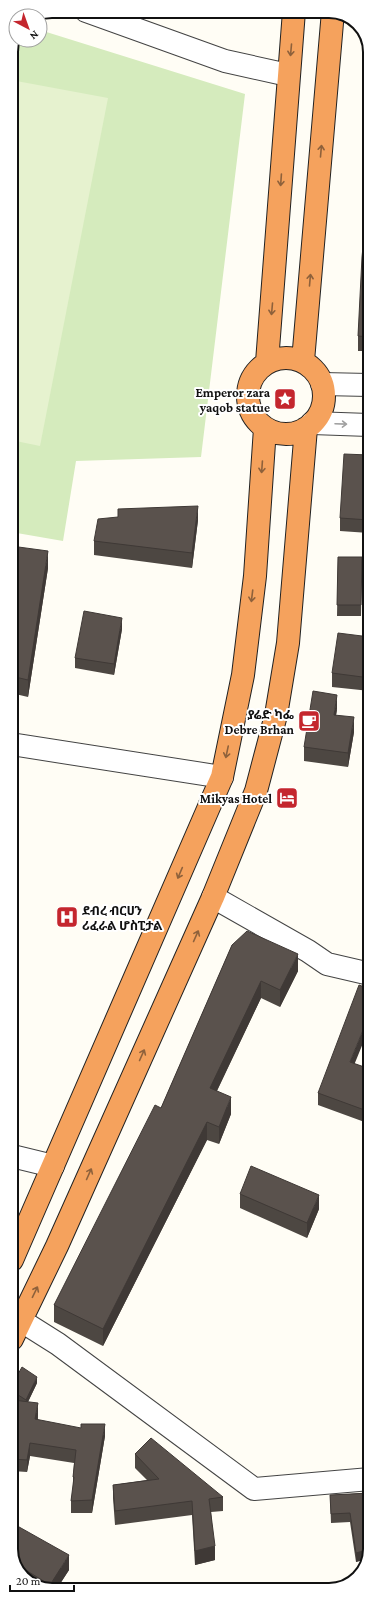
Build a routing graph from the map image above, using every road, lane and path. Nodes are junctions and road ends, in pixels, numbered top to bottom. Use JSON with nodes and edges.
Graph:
{"nodes":[{"id":1,"x":105,"y":18,"type":"edge"},
{"id":2,"x":293,"y":18,"type":"edge"},
{"id":3,"x":332,"y":18,"type":"edge"},
{"id":4,"x":288,"y":75,"type":"junction"},
{"id":5,"x":303,"y":361,"type":"junction"},
{"id":6,"x":267,"y":362,"type":"junction"},
{"id":7,"x":322,"y":384,"type":"junction"},
{"id":8,"x":363,"y":385,"type":"edge"},
{"id":9,"x":363,"y":425,"type":"edge"},
{"id":10,"x":309,"y":426,"type":"junction"},
{"id":11,"x":265,"y":428,"type":"junction"},
{"id":12,"x":18,"y":745,"type":"edge"},
{"id":13,"x":222,"y":777,"type":"junction"},
{"id":14,"x":213,"y":897,"type":"junction"},
{"id":15,"x":363,"y":972,"type":"edge"},
{"id":16,"x":18,"y":1157,"type":"edge"},
{"id":17,"x":53,"y":1166,"type":"junction"},
{"id":18,"x":18,"y":1246,"type":"edge"},
{"id":19,"x":18,"y":1319,"type":"edge"},
{"id":20,"x":18,"y":1326,"type":"edge"},
{"id":21,"x":363,"y":1480,"type":"edge"}],
"edges":[{"from":1,"to":4,"type":"street"},
{"from":2,"to":4,"type":"highway","one_way":true},
{"from":5,"to":3,"type":"highway","one_way":true},
{"from":4,"to":6,"type":"highway","one_way":true},
{"from":5,"to":6,"type":"highway"},
{"from":5,"to":7,"type":"highway"},
{"from":6,"to":11,"type":"highway"},
{"from":7,"to":8,"type":"street"},
{"from":7,"to":10,"type":"highway"},
{"from":10,"to":9,"type":"street","one_way":true},
{"from":10,"to":11,"type":"highway"},
{"from":10,"to":14,"type":"highway"},
{"from":11,"to":13,"type":"highway","one_way":true},
{"from":12,"to":13,"type":"street"},
{"from":13,"to":17,"type":"highway","one_way":true},
{"from":14,"to":15,"type":"street"},
{"from":19,"to":14,"type":"highway","one_way":true},
{"from":16,"to":17,"type":"street"},
{"from":17,"to":18,"type":"highway"},
{"from":20,"to":21,"type":"street"}]}
